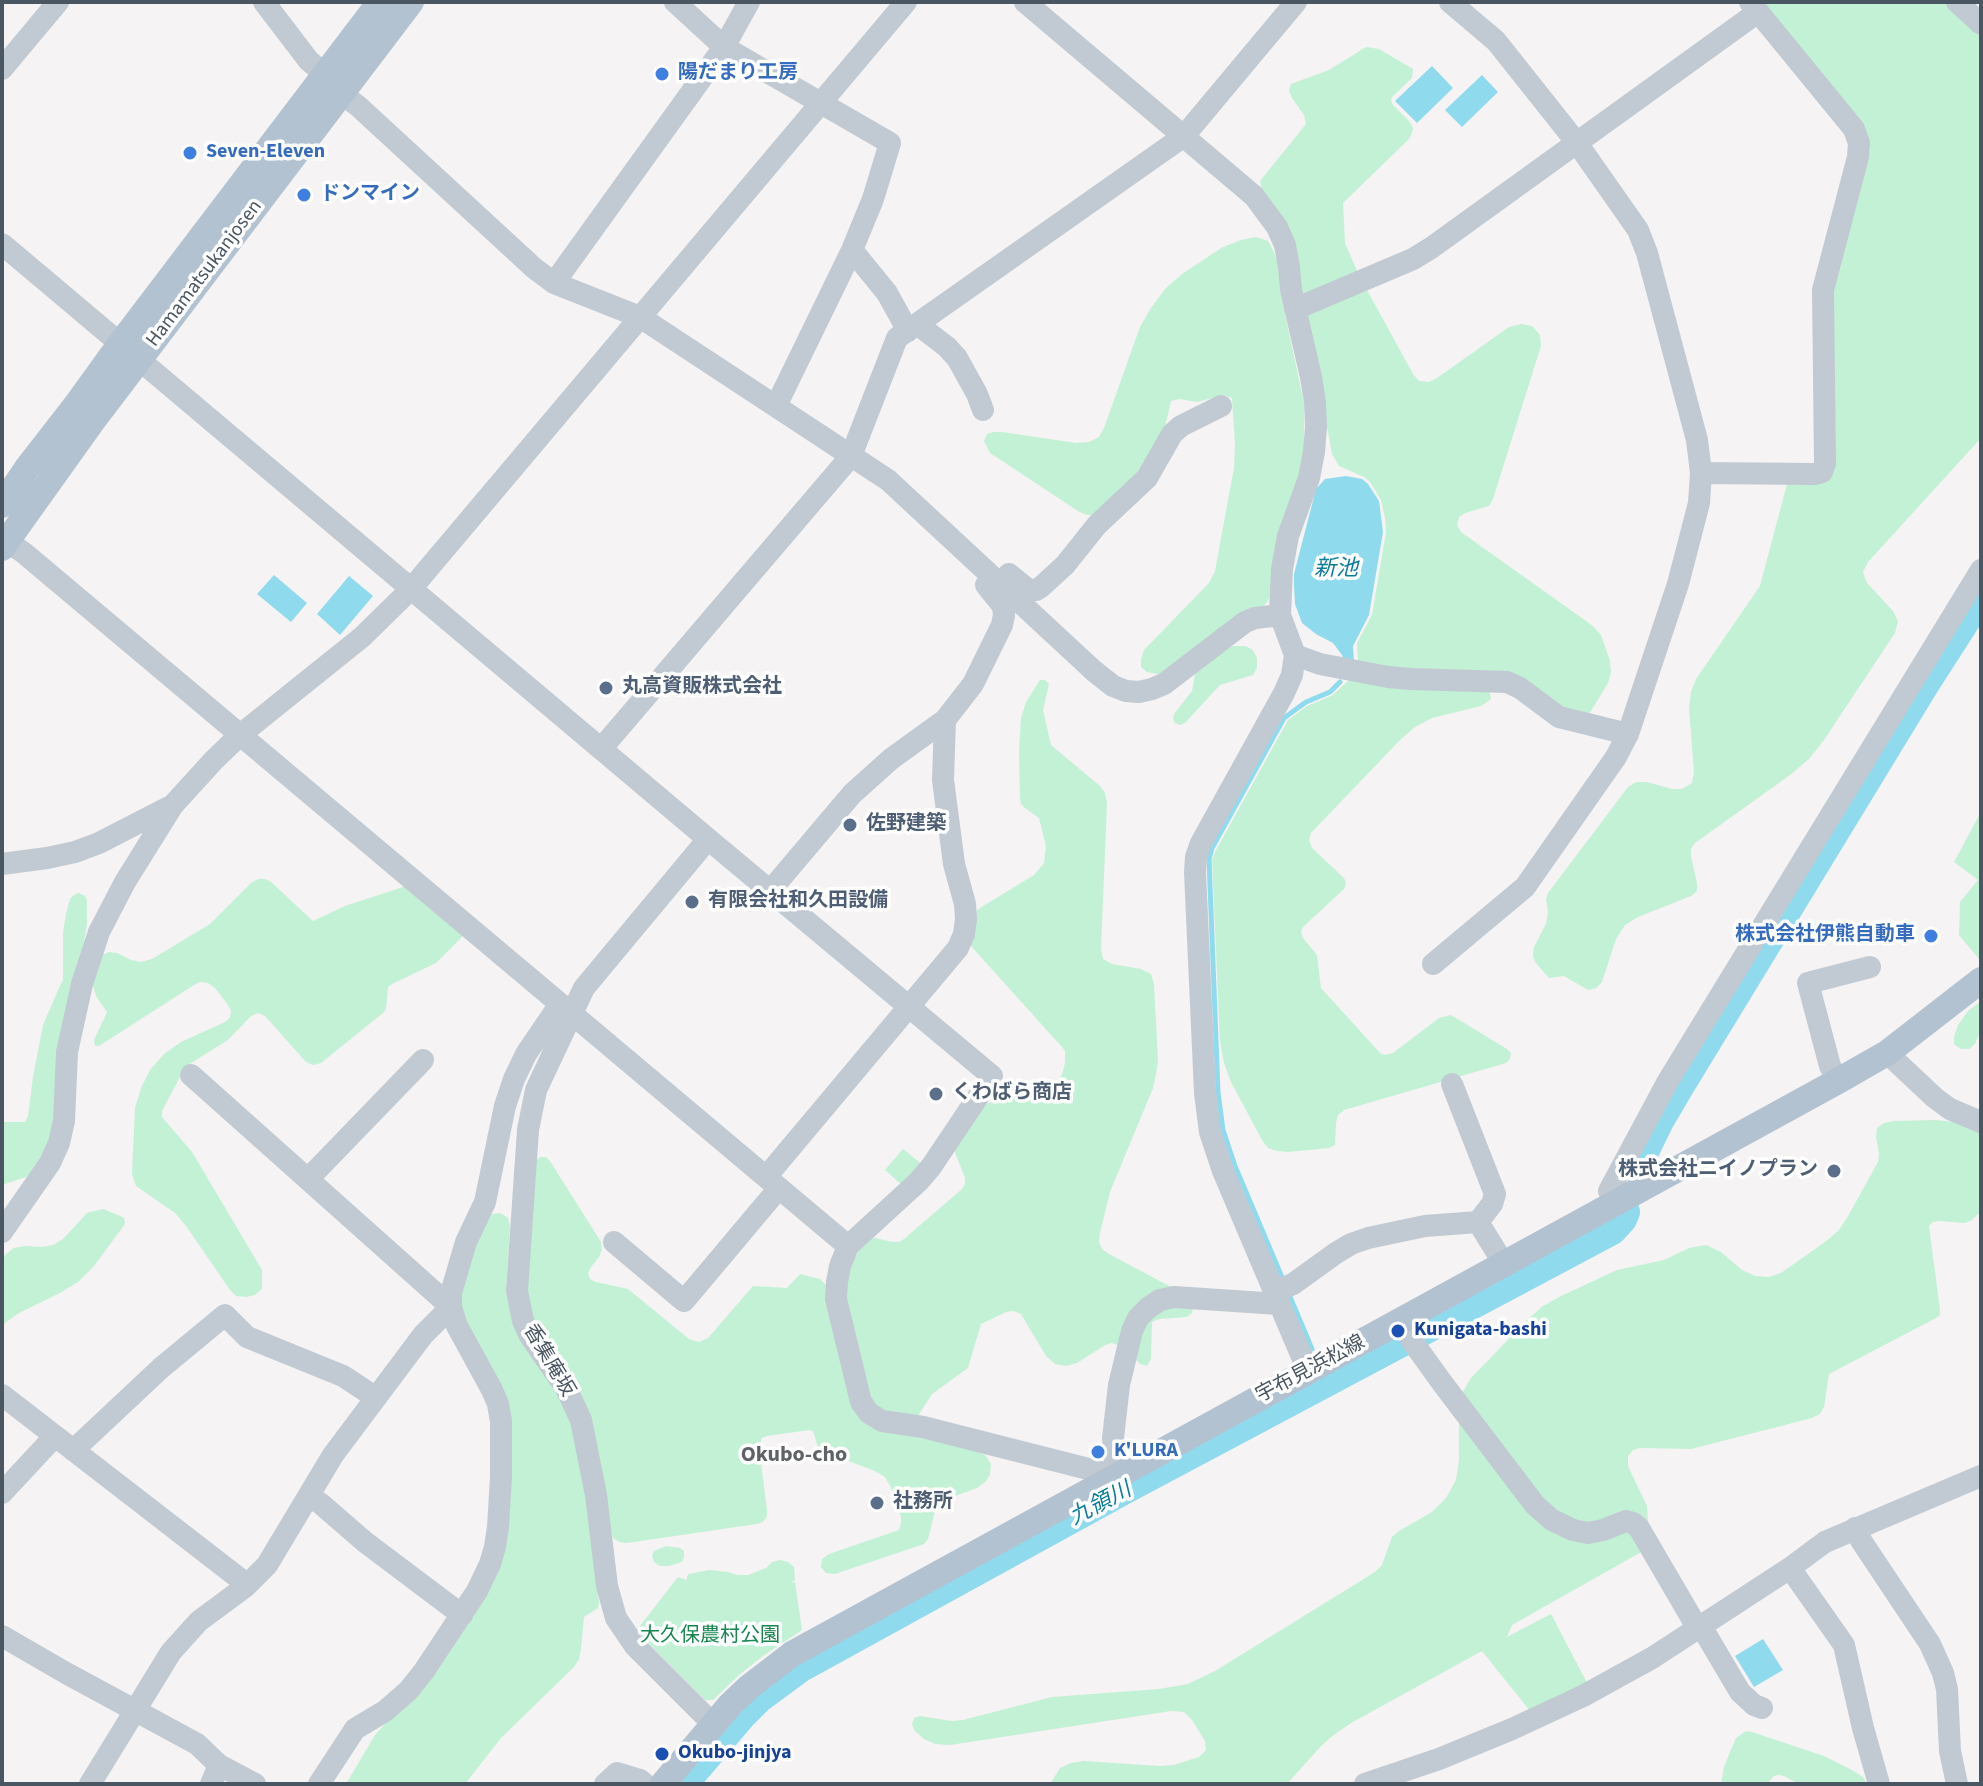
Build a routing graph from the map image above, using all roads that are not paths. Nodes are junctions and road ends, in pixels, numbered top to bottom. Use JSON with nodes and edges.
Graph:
{"nodes":[{"id":1,"x":58,"y":2,"type":"edge"},
{"id":2,"x":264,"y":2,"type":"edge"},
{"id":3,"x":380,"y":2,"type":"edge"},
{"id":4,"x":411,"y":2,"type":"edge"},
{"id":5,"x":675,"y":2,"type":"edge"},
{"id":6,"x":749,"y":2,"type":"edge"},
{"id":7,"x":906,"y":2,"type":"edge"},
{"id":8,"x":1025,"y":2,"type":"edge"},
{"id":9,"x":1296,"y":2,"type":"edge"},
{"id":10,"x":1450,"y":2,"type":"edge"},
{"id":11,"x":1957,"y":2,"type":"edge"},
{"id":12,"x":1754,"y":7,"type":"edge"},
{"id":13,"x":1981,"y":24,"type":"edge"},
{"id":14,"x":724,"y":47,"type":"junction"},
{"id":15,"x":2,"y":69,"type":"edge"},
{"id":16,"x":334,"y":84,"type":"junction"},
{"id":17,"x":821,"y":103,"type":"junction"},
{"id":18,"x":1184,"y":136,"type":"junction"},
{"id":19,"x":1577,"y":143,"type":"junction"},
{"id":20,"x":2,"y":244,"type":"edge"},
{"id":21,"x":852,"y":250,"type":"junction"},
{"id":22,"x":554,"y":283,"type":"junction"},
{"id":23,"x":1295,"y":309,"type":"junction"},
{"id":24,"x":640,"y":317,"type":"junction"},
{"id":25,"x":913,"y":328,"type":"junction"},
{"id":26,"x":130,"y":352,"type":"junction"},
{"id":27,"x":776,"y":406,"type":"junction"},
{"id":28,"x":1221,"y":406,"type":"dead end"},
{"id":29,"x":983,"y":410,"type":"dead end"},
{"id":30,"x":851,"y":456,"type":"junction"},
{"id":31,"x":1701,"y":473,"type":"junction"},
{"id":32,"x":2,"y":505,"type":"edge"},
{"id":33,"x":4,"y":545,"type":"edge"},
{"id":34,"x":1981,"y":570,"type":"edge"},
{"id":35,"x":988,"y":572,"type":"junction"},
{"id":36,"x":411,"y":589,"type":"junction"},
{"id":37,"x":1280,"y":615,"type":"junction"},
{"id":38,"x":1295,"y":655,"type":"junction"},
{"id":39,"x":945,"y":720,"type":"junction"},
{"id":40,"x":1628,"y":734,"type":"junction"},
{"id":41,"x":240,"y":735,"type":"junction"},
{"id":42,"x":601,"y":749,"type":"junction"},
{"id":43,"x":173,"y":805,"type":"junction"},
{"id":44,"x":708,"y":839,"type":"junction"},
{"id":45,"x":2,"y":864,"type":"edge"},
{"id":46,"x":770,"y":891,"type":"junction"},
{"id":47,"x":1433,"y":964,"type":"dead end"},
{"id":48,"x":1870,"y":967,"type":"dead end"},
{"id":49,"x":1981,"y":980,"type":"edge"},
{"id":50,"x":909,"y":1007,"type":"junction"},
{"id":51,"x":565,"y":1008,"type":"junction"},
{"id":52,"x":1887,"y":1053,"type":"junction"},
{"id":53,"x":423,"y":1060,"type":"dead end"},
{"id":54,"x":191,"y":1075,"type":"dead end"},
{"id":55,"x":1838,"y":1081,"type":"junction"},
{"id":56,"x":1452,"y":1084,"type":"dead end"},
{"id":57,"x":1981,"y":1122,"type":"edge"},
{"id":58,"x":308,"y":1179,"type":"junction"},
{"id":59,"x":772,"y":1183,"type":"junction"},
{"id":60,"x":1616,"y":1203,"type":"junction"},
{"id":61,"x":1478,"y":1222,"type":"junction"},
{"id":62,"x":2,"y":1232,"type":"edge"},
{"id":63,"x":614,"y":1242,"type":"dead end"},
{"id":64,"x":848,"y":1246,"type":"junction"},
{"id":65,"x":1504,"y":1264,"type":"junction"},
{"id":66,"x":1282,"y":1292,"type":"junction"},
{"id":67,"x":451,"y":1307,"type":"junction"},
{"id":68,"x":1406,"y":1331,"type":"junction"},
{"id":69,"x":1308,"y":1371,"type":"junction"},
{"id":70,"x":2,"y":1395,"type":"edge"},
{"id":71,"x":375,"y":1397,"type":"junction"},
{"id":72,"x":55,"y":1436,"type":"junction"},
{"id":73,"x":74,"y":1451,"type":"junction"},
{"id":74,"x":1116,"y":1476,"type":"junction"},
{"id":75,"x":1981,"y":1476,"type":"edge"},
{"id":76,"x":2,"y":1493,"type":"edge"},
{"id":77,"x":308,"y":1497,"type":"junction"},
{"id":78,"x":1855,"y":1528,"type":"junction"},
{"id":79,"x":1790,"y":1568,"type":"junction"},
{"id":80,"x":245,"y":1587,"type":"junction"},
{"id":81,"x":462,"y":1615,"type":"junction"},
{"id":82,"x":1700,"y":1627,"type":"junction"},
{"id":83,"x":2,"y":1636,"type":"edge"},
{"id":84,"x":1762,"y":1708,"type":"dead end"},
{"id":85,"x":135,"y":1709,"type":"junction"},
{"id":86,"x":713,"y":1724,"type":"junction"},
{"id":87,"x":215,"y":1775,"type":"edge"},
{"id":88,"x":663,"y":1783,"type":"edge"},
{"id":89,"x":90,"y":1784,"type":"edge"},
{"id":90,"x":255,"y":1784,"type":"edge"},
{"id":91,"x":319,"y":1784,"type":"edge"},
{"id":92,"x":605,"y":1784,"type":"edge"},
{"id":93,"x":1365,"y":1784,"type":"edge"},
{"id":94,"x":1879,"y":1784,"type":"edge"},
{"id":95,"x":1957,"y":1784,"type":"edge"}],
"edges":[{"from":1,"to":15,"type":"street"},
{"from":2,"to":16,"type":"street"},
{"from":3,"to":16,"type":"main road","name":"Hamamatsukanjosen"},
{"from":4,"to":16,"type":"main road","name":"Hamamatsukanjosen"},
{"from":5,"to":14,"type":"street"},
{"from":6,"to":14,"type":"street"},
{"from":7,"to":17,"type":"street"},
{"from":8,"to":18,"type":"street"},
{"from":9,"to":18,"type":"street"},
{"from":10,"to":19,"type":"street"},
{"from":11,"to":13,"type":"street"},
{"from":12,"to":19,"type":"street"},
{"from":12,"to":31,"type":"street"},
{"from":14,"to":17,"type":"street"},
{"from":14,"to":22,"type":"street"},
{"from":16,"to":22,"type":"street"},
{"from":16,"to":26,"type":"main road","name":"Hamamatsukanjosen"},
{"from":17,"to":21,"type":"street"},
{"from":17,"to":24,"type":"street"},
{"from":18,"to":23,"type":"street"},
{"from":18,"to":25,"type":"street"},
{"from":19,"to":23,"type":"street"},
{"from":19,"to":31,"type":"street"},
{"from":20,"to":26,"type":"street"},
{"from":21,"to":25,"type":"street"},
{"from":21,"to":27,"type":"street"},
{"from":22,"to":24,"type":"street"},
{"from":23,"to":37,"type":"street"},
{"from":24,"to":27,"type":"street"},
{"from":24,"to":36,"type":"street"},
{"from":25,"to":29,"type":"street"},
{"from":25,"to":30,"type":"street"},
{"from":26,"to":32,"type":"main road","name":"Hamamatsukanjosen"},
{"from":26,"to":33,"type":"main road","name":"Hamamatsukanjosen"},
{"from":26,"to":36,"type":"street"},
{"from":27,"to":30,"type":"street"},
{"from":28,"to":35,"type":"street"},
{"from":30,"to":35,"type":"street"},
{"from":30,"to":42,"type":"street"},
{"from":31,"to":40,"type":"street"},
{"from":33,"to":41,"type":"street"},
{"from":34,"to":60,"type":"street"},
{"from":35,"to":37,"type":"street"},
{"from":35,"to":39,"type":"street"},
{"from":36,"to":41,"type":"street"},
{"from":36,"to":42,"type":"street"},
{"from":37,"to":38,"type":"street"},
{"from":38,"to":40,"type":"street"},
{"from":38,"to":66,"type":"street"},
{"from":39,"to":46,"type":"street"},
{"from":39,"to":50,"type":"street"},
{"from":40,"to":47,"type":"street"},
{"from":41,"to":43,"type":"street"},
{"from":41,"to":51,"type":"street"},
{"from":42,"to":44,"type":"street"},
{"from":43,"to":45,"type":"street"},
{"from":43,"to":62,"type":"street"},
{"from":44,"to":46,"type":"street"},
{"from":44,"to":51,"type":"street"},
{"from":46,"to":50,"type":"street"},
{"from":48,"to":55,"type":"street"},
{"from":49,"to":52,"type":"main road","name":"宇布見浜松線"},
{"from":50,"to":59,"type":"street"},
{"from":50,"to":64,"type":"street"},
{"from":51,"to":59,"type":"street"},
{"from":51,"to":67,"type":"street"},
{"from":51,"to":86,"type":"street","name":"香集庵坂"},
{"from":52,"to":55,"type":"main road","name":"宇布見浜松線"},
{"from":52,"to":57,"type":"street"},
{"from":53,"to":58,"type":"street"},
{"from":54,"to":58,"type":"street"},
{"from":55,"to":60,"type":"main road","name":"宇布見浜松線"},
{"from":56,"to":61,"type":"street"},
{"from":58,"to":67,"type":"street"},
{"from":59,"to":63,"type":"street"},
{"from":59,"to":64,"type":"street"},
{"from":60,"to":65,"type":"main road","name":"宇布見浜松線"},
{"from":61,"to":65,"type":"street"},
{"from":61,"to":66,"type":"street"},
{"from":64,"to":74,"type":"street"},
{"from":65,"to":68,"type":"main road","name":"宇布見浜松線"},
{"from":66,"to":69,"type":"street"},
{"from":66,"to":74,"type":"street"},
{"from":67,"to":71,"type":"street"},
{"from":67,"to":81,"type":"street"},
{"from":68,"to":69,"type":"main road","name":"宇布見浜松線"},
{"from":68,"to":82,"type":"street"},
{"from":69,"to":74,"type":"main road","name":"宇布見浜松線"},
{"from":70,"to":72,"type":"street"},
{"from":71,"to":73,"type":"street"},
{"from":71,"to":77,"type":"street"},
{"from":72,"to":73,"type":"street"},
{"from":72,"to":76,"type":"street"},
{"from":73,"to":80,"type":"street"},
{"from":74,"to":86,"type":"main road","name":"宇布見浜松線"},
{"from":75,"to":78,"type":"street"},
{"from":77,"to":80,"type":"street"},
{"from":77,"to":81,"type":"street"},
{"from":78,"to":79,"type":"street"},
{"from":78,"to":95,"type":"street"},
{"from":79,"to":82,"type":"street"},
{"from":79,"to":94,"type":"street"},
{"from":80,"to":85,"type":"street"},
{"from":81,"to":91,"type":"street"},
{"from":82,"to":84,"type":"street"},
{"from":82,"to":93,"type":"street"},
{"from":83,"to":85,"type":"street"},
{"from":85,"to":87,"type":"street"},
{"from":85,"to":89,"type":"street"},
{"from":86,"to":88,"type":"main road","name":"宇布見浜松線"},
{"from":87,"to":90,"type":"street"},
{"from":88,"to":92,"type":"street"}]}
